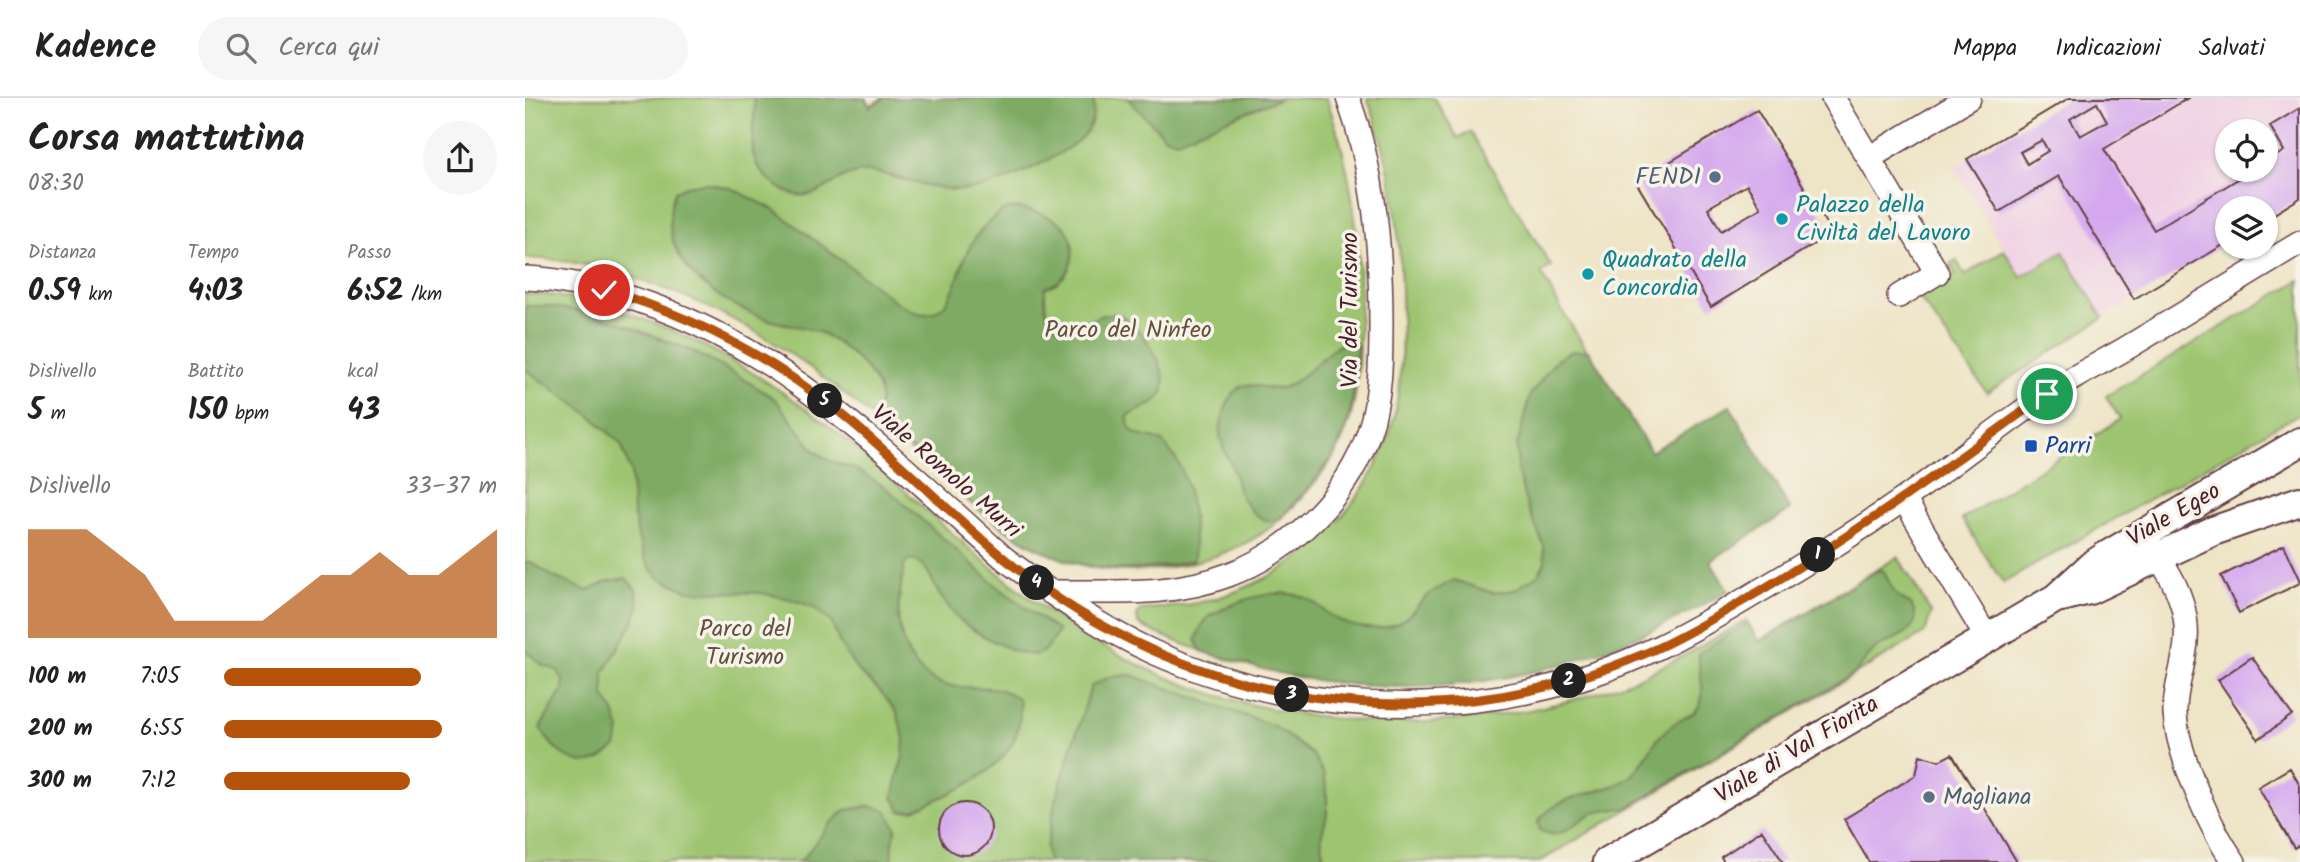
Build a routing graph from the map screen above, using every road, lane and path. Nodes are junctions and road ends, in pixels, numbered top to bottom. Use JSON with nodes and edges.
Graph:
{"nodes":[{"id":1,"x":1348,"y":98,"type":"edge"},
{"id":2,"x":1833,"y":98,"type":"edge"},
{"id":3,"x":1969,"y":98,"type":"edge"},
{"id":4,"x":1869,"y":158,"type":"junction"},
{"id":5,"x":2300,"y":243,"type":"edge"},
{"id":6,"x":525,"y":278,"type":"edge"},
{"id":7,"x":1899,"y":296,"type":"dead end"},
{"id":8,"x":1378,"y":390,"type":"junction"},
{"id":9,"x":1390,"y":417,"type":"dead end"},
{"id":10,"x":2300,"y":442,"type":"edge"},
{"id":11,"x":1904,"y":499,"type":"junction"},
{"id":12,"x":2300,"y":501,"type":"edge"},
{"id":13,"x":2158,"y":556,"type":"junction"},
{"id":14,"x":1050,"y":593,"type":"junction"},
{"id":15,"x":2056,"y":598,"type":"junction"},
{"id":16,"x":1987,"y":638,"type":"junction"},
{"id":17,"x":1607,"y":862,"type":"edge"},
{"id":18,"x":2234,"y":862,"type":"edge"}],
"edges":[{"from":1,"to":8,"type":"street","name":"Via del Turismo"},
{"from":2,"to":4,"type":"street"},
{"from":3,"to":4,"type":"street"},
{"from":4,"to":7,"type":"street"},
{"from":5,"to":11,"type":"street","name":"Viale Romolo Murri"},
{"from":6,"to":14,"type":"street","name":"Viale Romolo Murri"},
{"from":8,"to":9,"type":"street"},
{"from":8,"to":14,"type":"street","name":"Via del Turismo"},
{"from":10,"to":15,"type":"main road","name":"Viale Egeo"},
{"from":11,"to":14,"type":"street","name":"Viale Romolo Murri"},
{"from":11,"to":16,"type":"street"},
{"from":12,"to":13,"type":"main road","name":"Viale Egeo"},
{"from":13,"to":15,"type":"main road","name":"Viale Egeo"},
{"from":13,"to":18,"type":"street"},
{"from":15,"to":16,"type":"main road","name":"Viale Egeo"},
{"from":16,"to":17,"type":"main road","name":"Viale di Val Fiorita"}]}
